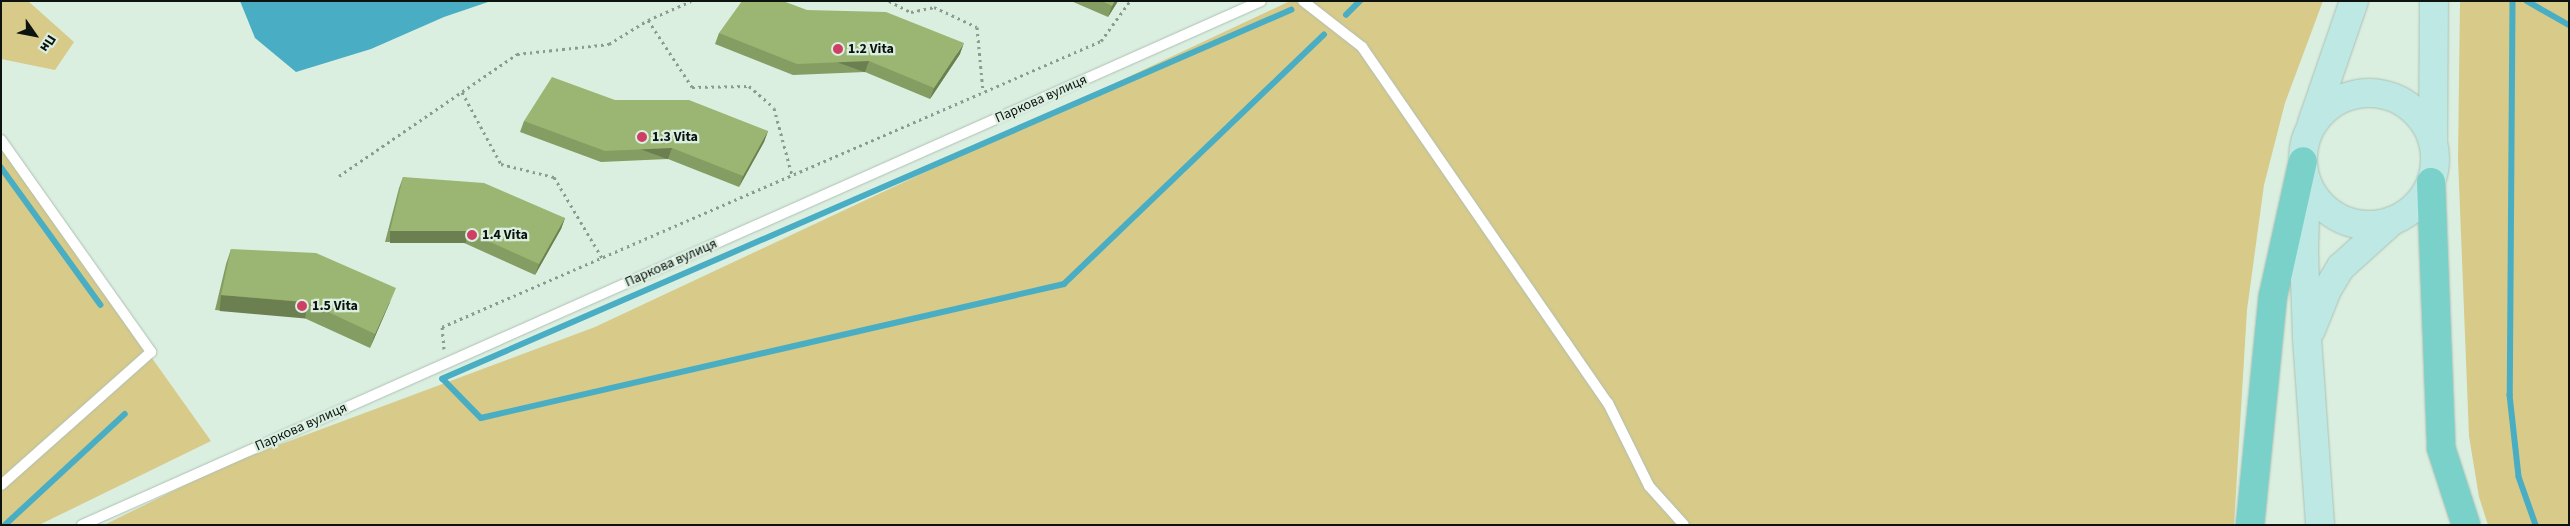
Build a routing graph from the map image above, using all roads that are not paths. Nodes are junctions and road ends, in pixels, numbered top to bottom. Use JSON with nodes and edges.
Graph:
{"nodes":[{"id":1,"x":1261,"y":1,"type":"edge"},
{"id":2,"x":1303,"y":1,"type":"edge"},
{"id":3,"x":2354,"y":1,"type":"edge"},
{"id":4,"x":2434,"y":1,"type":"edge"},
{"id":5,"x":2310,"y":129,"type":"junction"},
{"id":6,"x":1,"y":140,"type":"edge"},
{"id":7,"x":2434,"y":145,"type":"junction"},
{"id":8,"x":2304,"y":170,"type":"junction"},
{"id":9,"x":2431,"y":182,"type":"junction"},
{"id":10,"x":2392,"y":220,"type":"junction"},
{"id":11,"x":2307,"y":338,"type":"junction"},
{"id":12,"x":1,"y":485,"type":"edge"},
{"id":13,"x":82,"y":525,"type":"edge"},
{"id":14,"x":1684,"y":525,"type":"edge"},
{"id":15,"x":2250,"y":525,"type":"edge"},
{"id":16,"x":2320,"y":525,"type":"edge"},
{"id":17,"x":2466,"y":525,"type":"edge"}],
"edges":[{"from":1,"to":13,"type":"lane","name":"Паркова вулиця"},
{"from":2,"to":14,"type":"lane"},
{"from":3,"to":5,"type":"main road"},
{"from":4,"to":7,"type":"main road"},
{"from":5,"to":7,"type":"main road"},
{"from":5,"to":8,"type":"main road"},
{"from":6,"to":12,"type":"lane"},
{"from":7,"to":9,"type":"main road"},
{"from":8,"to":10,"type":"main road"},
{"from":8,"to":11,"type":"main road"},
{"from":8,"to":15,"type":"main road"},
{"from":9,"to":10,"type":"main road"},
{"from":9,"to":17,"type":"main road"},
{"from":10,"to":11,"type":"main road"},
{"from":11,"to":16,"type":"main road"}]}
